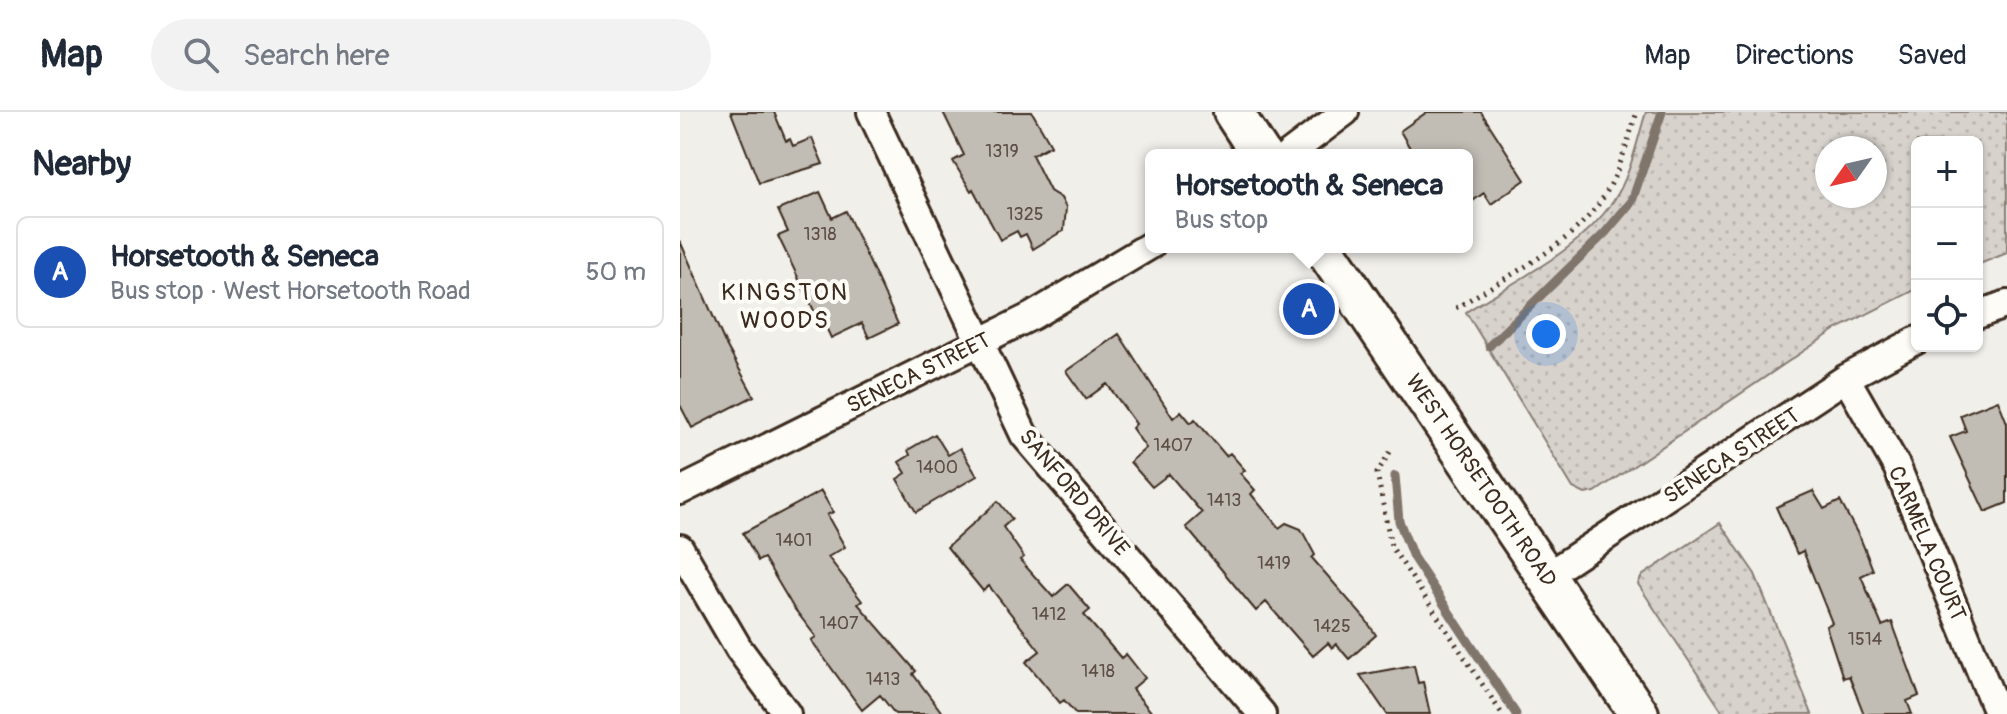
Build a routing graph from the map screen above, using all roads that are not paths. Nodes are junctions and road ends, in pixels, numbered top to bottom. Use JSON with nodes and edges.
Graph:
{"nodes":[{"id":1,"x":871,"y":112,"type":"edge"},
{"id":2,"x":1233,"y":112,"type":"edge"},
{"id":3,"x":1345,"y":112,"type":"edge"},
{"id":4,"x":1257,"y":149,"type":"edge"},
{"id":5,"x":1296,"y":149,"type":"edge"},
{"id":6,"x":1145,"y":249,"type":"edge"},
{"id":7,"x":1327,"y":253,"type":"edge"},
{"id":8,"x":2007,"y":304,"type":"edge"},
{"id":9,"x":1983,"y":313,"type":"edge"},
{"id":10,"x":981,"y":341,"type":"junction"},
{"id":11,"x":1911,"y":343,"type":"edge"},
{"id":12,"x":1846,"y":378,"type":"junction"},
{"id":13,"x":680,"y":491,"type":"edge"},
{"id":14,"x":680,"y":548,"type":"edge"},
{"id":15,"x":1548,"y":575,"type":"junction"},
{"id":16,"x":787,"y":714,"type":"edge"},
{"id":17,"x":1262,"y":714,"type":"edge"},
{"id":18,"x":1639,"y":714,"type":"edge"},
{"id":19,"x":1998,"y":714,"type":"edge"}],
"edges":[{"from":1,"to":10,"type":"street","name":"SANFORD DRIVE"},
{"from":2,"to":4,"type":"main road"},
{"from":3,"to":5,"type":"street"},
{"from":6,"to":10,"type":"street","name":"SENECA STREET"},
{"from":7,"to":15,"type":"main road","name":"WEST HORSETOOTH ROAD"},
{"from":8,"to":9,"type":"street"},
{"from":10,"to":13,"type":"street","name":"SENECA STREET"},
{"from":10,"to":17,"type":"street","name":"SANFORD DRIVE"},
{"from":11,"to":12,"type":"street","name":"SENECA STREET"},
{"from":12,"to":15,"type":"street","name":"SENECA STREET"},
{"from":12,"to":19,"type":"street","name":"CARMELA COURT"},
{"from":14,"to":16,"type":"street"},
{"from":15,"to":18,"type":"main road","name":"WEST HORSETOOTH ROAD"}]}
